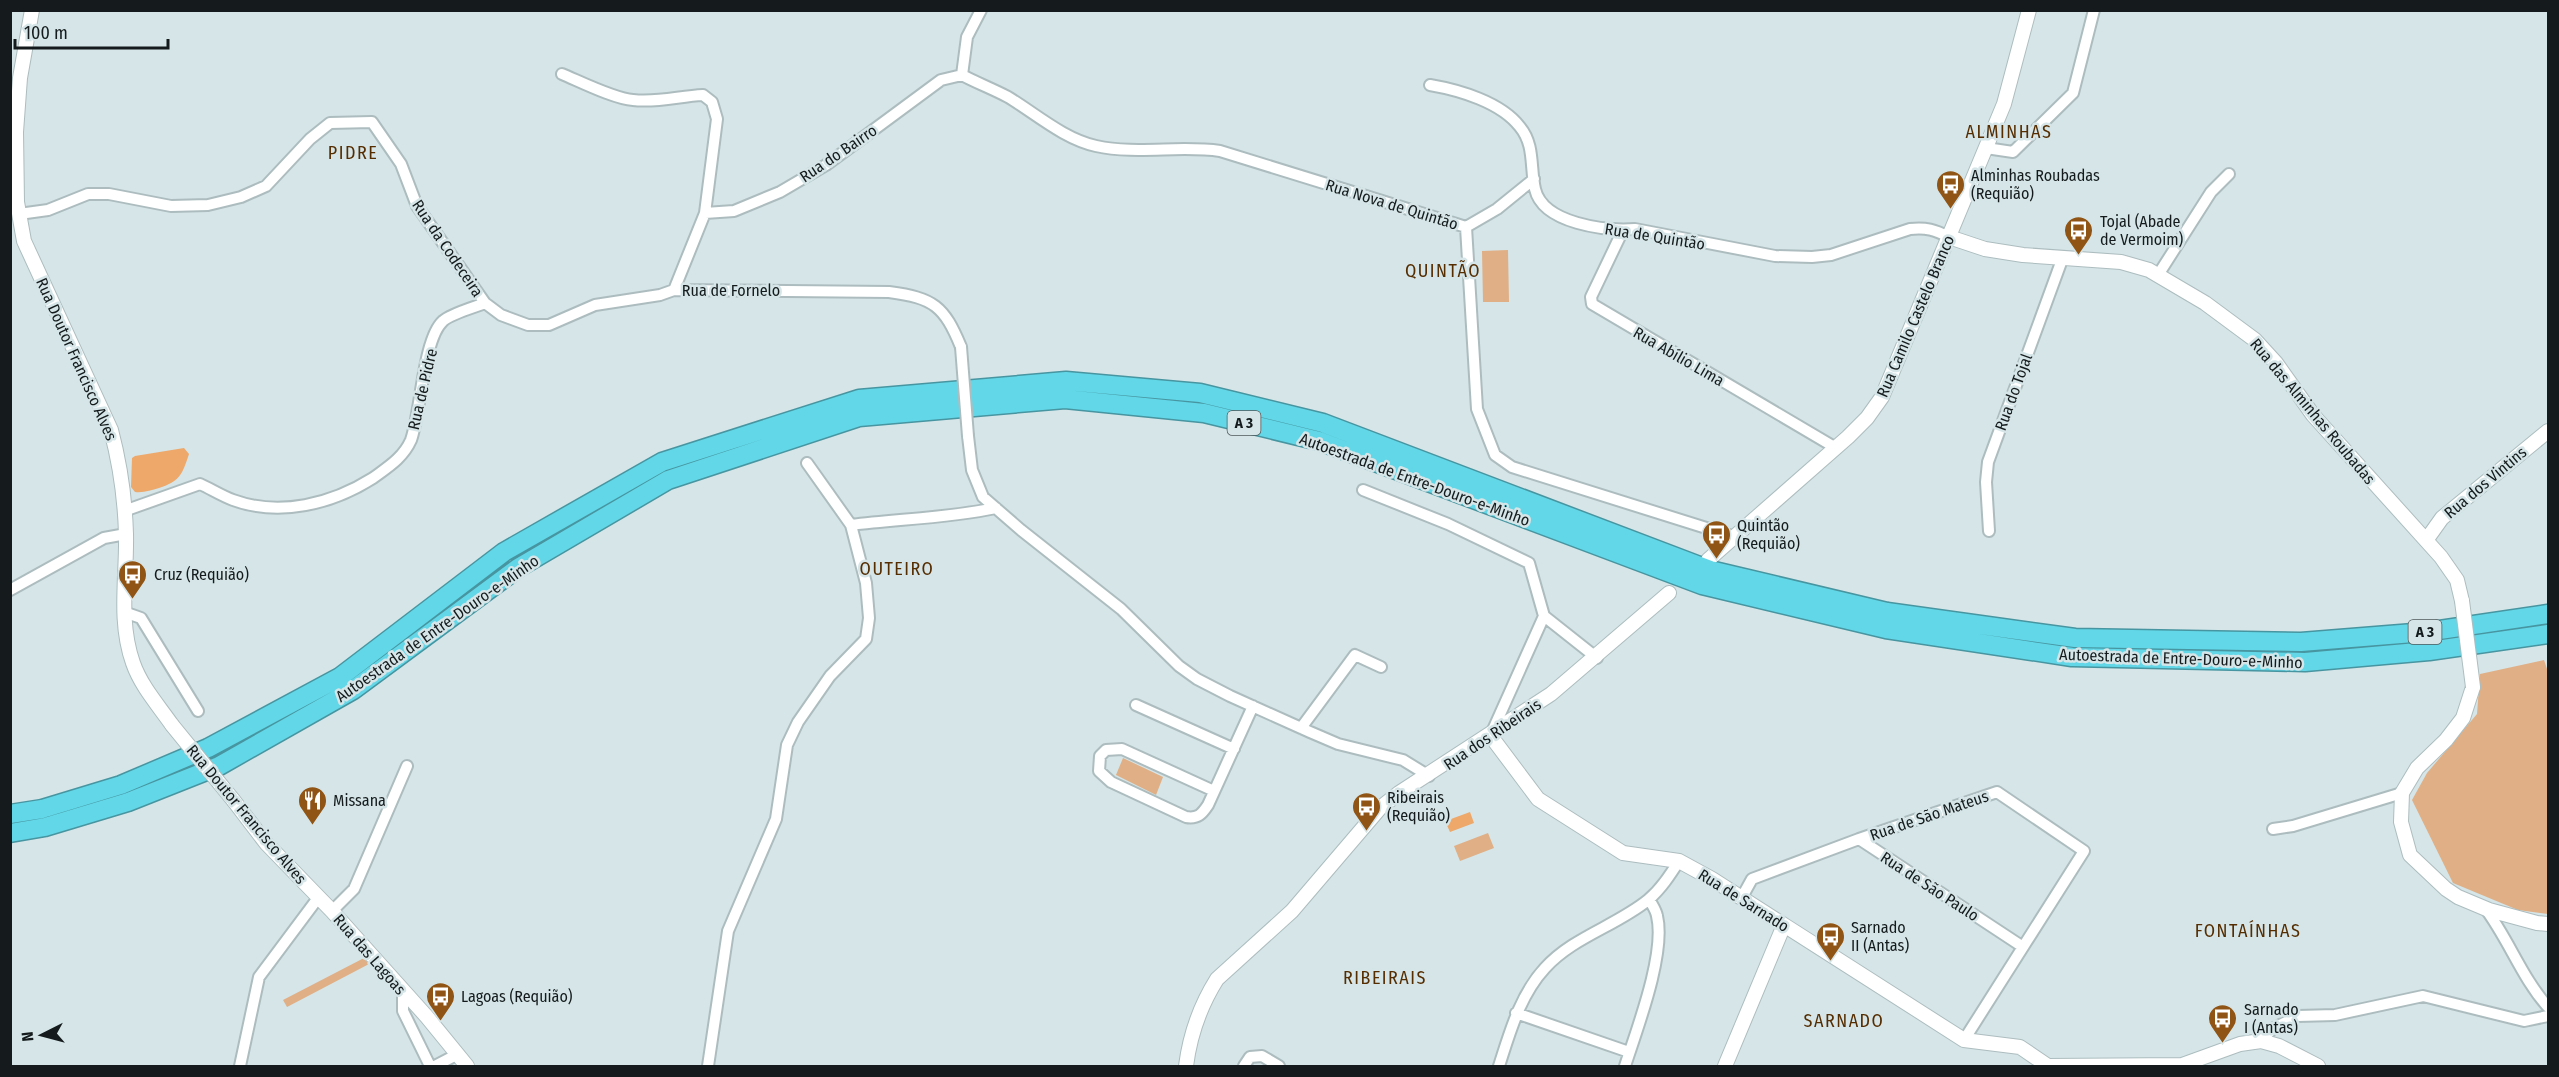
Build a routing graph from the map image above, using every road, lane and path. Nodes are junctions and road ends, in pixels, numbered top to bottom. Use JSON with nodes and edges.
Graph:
{"nodes":[{"id":1,"x":32,"y":10,"type":"edge"},
{"id":2,"x":981,"y":10,"type":"edge"},
{"id":3,"x":2029,"y":10,"type":"edge"},
{"id":4,"x":2094,"y":10,"type":"edge"},
{"id":5,"x":562,"y":74,"type":"dead end"},
{"id":6,"x":962,"y":75,"type":"junction"},
{"id":7,"x":1430,"y":85,"type":"dead end"},
{"id":8,"x":1986,"y":148,"type":"junction"},
{"id":9,"x":2229,"y":174,"type":"dead end"},
{"id":10,"x":1534,"y":179,"type":"junction"},
{"id":11,"x":14,"y":198,"type":"edge"},
{"id":12,"x":705,"y":213,"type":"junction"},
{"id":13,"x":19,"y":214,"type":"junction"},
{"id":14,"x":1466,"y":227,"type":"junction"},
{"id":15,"x":1623,"y":230,"type":"junction"},
{"id":16,"x":1949,"y":237,"type":"junction"},
{"id":17,"x":2063,"y":257,"type":"junction"},
{"id":18,"x":2158,"y":275,"type":"junction"},
{"id":19,"x":674,"y":290,"type":"junction"},
{"id":20,"x":485,"y":303,"type":"junction"},
{"id":21,"x":2548,"y":431,"type":"edge"},
{"id":22,"x":1836,"y":448,"type":"junction"},
{"id":23,"x":807,"y":463,"type":"dead end"},
{"id":24,"x":1363,"y":490,"type":"dead end"},
{"id":25,"x":996,"y":508,"type":"junction"},
{"id":26,"x":124,"y":511,"type":"junction"},
{"id":27,"x":851,"y":525,"type":"junction"},
{"id":28,"x":1989,"y":531,"type":"dead end"},
{"id":29,"x":126,"y":534,"type":"junction"},
{"id":30,"x":1735,"y":537,"type":"junction"},
{"id":31,"x":2427,"y":539,"type":"junction"},
{"id":32,"x":1708,"y":560,"type":"dead end"},
{"id":33,"x":10,"y":590,"type":"edge"},
{"id":34,"x":1669,"y":593,"type":"dead end"},
{"id":35,"x":124,"y":612,"type":"junction"},
{"id":36,"x":2548,"y":614,"type":"edge"},
{"id":37,"x":1544,"y":616,"type":"junction"},
{"id":38,"x":2548,"y":634,"type":"edge"},
{"id":39,"x":1597,"y":658,"type":"junction"},
{"id":40,"x":1381,"y":667,"type":"dead end"},
{"id":41,"x":1136,"y":705,"type":"dead end"},
{"id":42,"x":1253,"y":706,"type":"junction"},
{"id":43,"x":198,"y":711,"type":"dead end"},
{"id":44,"x":1300,"y":728,"type":"junction"},
{"id":45,"x":1490,"y":735,"type":"junction"},
{"id":46,"x":1234,"y":749,"type":"junction"},
{"id":47,"x":407,"y":766,"type":"dead end"},
{"id":48,"x":1429,"y":776,"type":"junction"},
{"id":49,"x":1214,"y":791,"type":"junction"},
{"id":50,"x":2402,"y":793,"type":"junction"},
{"id":51,"x":10,"y":814,"type":"edge"},
{"id":52,"x":2273,"y":829,"type":"dead end"},
{"id":53,"x":10,"y":833,"type":"edge"},
{"id":54,"x":1859,"y":839,"type":"junction"},
{"id":55,"x":1679,"y":861,"type":"junction"},
{"id":56,"x":1742,"y":897,"type":"junction"},
{"id":57,"x":318,"y":898,"type":"junction"},
{"id":58,"x":1649,"y":899,"type":"junction"},
{"id":59,"x":2485,"y":908,"type":"junction"},
{"id":60,"x":332,"y":911,"type":"junction"},
{"id":61,"x":2548,"y":924,"type":"edge"},
{"id":62,"x":1784,"y":925,"type":"junction"},
{"id":63,"x":2022,"y":947,"type":"junction"},
{"id":64,"x":403,"y":991,"type":"junction"},
{"id":65,"x":2548,"y":1007,"type":"edge"},
{"id":66,"x":1516,"y":1013,"type":"junction"},
{"id":67,"x":2548,"y":1016,"type":"edge"},
{"id":68,"x":1964,"y":1040,"type":"junction"},
{"id":69,"x":2261,"y":1041,"type":"junction"},
{"id":70,"x":1629,"y":1052,"type":"junction"},
{"id":71,"x":458,"y":1054,"type":"junction"},
{"id":72,"x":240,"y":1066,"type":"edge"},
{"id":73,"x":430,"y":1066,"type":"edge"},
{"id":74,"x":435,"y":1066,"type":"edge"},
{"id":75,"x":467,"y":1066,"type":"edge"},
{"id":76,"x":708,"y":1066,"type":"edge"},
{"id":77,"x":1186,"y":1066,"type":"edge"},
{"id":78,"x":1244,"y":1066,"type":"edge"},
{"id":79,"x":1279,"y":1066,"type":"edge"},
{"id":80,"x":1499,"y":1066,"type":"edge"},
{"id":81,"x":1625,"y":1066,"type":"edge"},
{"id":82,"x":1725,"y":1066,"type":"edge"},
{"id":83,"x":2154,"y":1066,"type":"edge"},
{"id":84,"x":2318,"y":1066,"type":"edge"}],
"edges":[{"from":1,"to":11,"type":"main road","name":"Rua Doutor Francisco Alves"},
{"from":2,"to":6,"type":"street"},
{"from":3,"to":8,"type":"main road","name":"Rua Camilo Castelo Branco"},
{"from":4,"to":8,"type":"street"},
{"from":5,"to":12,"type":"street"},
{"from":6,"to":12,"type":"street","name":"Rua do Bairro"},
{"from":6,"to":14,"type":"street","name":"Rua Nova de Quintão"},
{"from":7,"to":10,"type":"street","name":"Rua de Quintão"},
{"from":8,"to":16,"type":"main road","name":"Rua Camilo Castelo Branco"},
{"from":9,"to":18,"type":"street"},
{"from":10,"to":14,"type":"street"},
{"from":10,"to":15,"type":"street","name":"Rua de Quintão"},
{"from":11,"to":13,"type":"main road","name":"Rua Doutor Francisco Alves"},
{"from":12,"to":19,"type":"street"},
{"from":13,"to":20,"type":"street","name":"Rua da Codeceira"},
{"from":13,"to":26,"type":"main road","name":"Rua Doutor Francisco Alves"},
{"from":14,"to":30,"type":"street","name":"Rua Nova de Quintão"},
{"from":15,"to":16,"type":"street","name":"Rua de Quintão"},
{"from":15,"to":22,"type":"street","name":"Rua Abílio Lima"},
{"from":16,"to":17,"type":"main road","name":"Rua das Alminhas Roubadas"},
{"from":16,"to":22,"type":"main road","name":"Rua Camilo Castelo Branco"},
{"from":17,"to":18,"type":"main road","name":"Rua das Alminhas Roubadas"},
{"from":17,"to":28,"type":"street","name":"Rua do Tojal"},
{"from":18,"to":31,"type":"main road","name":"Rua das Alminhas Roubadas"},
{"from":19,"to":20,"type":"street","name":"Rua de Fornelo"},
{"from":19,"to":25,"type":"street","name":"Rua de Fornelo","bridge":true},
{"from":20,"to":26,"type":"street","name":"Rua de Pidre"},
{"from":21,"to":31,"type":"main road","name":"Rua dos Vintins"},
{"from":22,"to":30,"type":"main road","name":"Rua Camilo Castelo Branco"},
{"from":23,"to":27,"type":"street"},
{"from":24,"to":37,"type":"street"},
{"from":25,"to":27,"type":"street"},
{"from":25,"to":42,"type":"street","name":"Rua de Fornelo"},
{"from":26,"to":29,"type":"main road","name":"Rua Doutor Francisco Alves"},
{"from":27,"to":76,"type":"street"},
{"from":29,"to":33,"type":"street"},
{"from":29,"to":35,"type":"main road","name":"Rua Doutor Francisco Alves"},
{"from":30,"to":32,"type":"main road"},
{"from":31,"to":50,"type":"main road","name":"Rua das Alminhas Roubadas","bridge":true},
{"from":34,"to":39,"type":"main road","name":"Rua dos Ribeirais"},
{"from":35,"to":43,"type":"street"},
{"from":35,"to":57,"type":"main road","name":"Rua Doutor Francisco Alves","bridge":true},
{"from":36,"to":51,"type":"highway","name":"Autoestrada de Entre-Douro-e-Minho","number":"A 3"},
{"from":37,"to":39,"type":"street"},
{"from":37,"to":45,"type":"street"},
{"from":38,"to":53,"type":"highway","name":"Autoestrada de Entre-Douro-e-Minho","number":"A 3"},
{"from":39,"to":45,"type":"main road","name":"Rua dos Ribeirais"},
{"from":40,"to":44,"type":"street"},
{"from":41,"to":46,"type":"street"},
{"from":42,"to":44,"type":"street","name":"Rua de Fornelo"},
{"from":42,"to":46,"type":"street"},
{"from":44,"to":48,"type":"street","name":"Rua de Fornelo"},
{"from":45,"to":48,"type":"main road","name":"Rua dos Ribeirais"},
{"from":45,"to":55,"type":"main road","name":"Rua de Sarnado"},
{"from":46,"to":49,"type":"street"},
{"from":47,"to":60,"type":"street"},
{"from":48,"to":77,"type":"main road","name":"Rua dos Ribeirais"},
{"from":49,"to":49,"type":"street"},
{"from":50,"to":52,"type":"street"},
{"from":50,"to":59,"type":"main road"},
{"from":54,"to":56,"type":"street"},
{"from":54,"to":63,"type":"street","name":"Rua de São Paulo"},
{"from":54,"to":63,"type":"street","name":"Rua de São Mateus"},
{"from":55,"to":56,"type":"main road","name":"Rua de Sarnado"},
{"from":55,"to":58,"type":"street"},
{"from":56,"to":62,"type":"main road","name":"Rua de Sarnado"},
{"from":57,"to":60,"type":"main road","name":"Rua das Lagoas"},
{"from":57,"to":72,"type":"street"},
{"from":58,"to":66,"type":"street"},
{"from":58,"to":70,"type":"street"},
{"from":59,"to":61,"type":"main road"},
{"from":59,"to":65,"type":"street"},
{"from":60,"to":64,"type":"main road","name":"Rua das Lagoas"},
{"from":62,"to":68,"type":"main road","name":"Rua de Sarnado"},
{"from":62,"to":82,"type":"main road"},
{"from":63,"to":68,"type":"street"},
{"from":64,"to":71,"type":"main road","name":"Rua das Lagoas"},
{"from":64,"to":73,"type":"street"},
{"from":66,"to":70,"type":"street"},
{"from":66,"to":80,"type":"street"},
{"from":67,"to":69,"type":"street"},
{"from":68,"to":83,"type":"main road","name":"Rua de Sarnado"},
{"from":69,"to":83,"type":"main road","name":"Rua de Sarnado"},
{"from":69,"to":84,"type":"main road"},
{"from":70,"to":81,"type":"street"},
{"from":71,"to":74,"type":"street"},
{"from":71,"to":75,"type":"main road","name":"Rua das Lagoas"},
{"from":78,"to":79,"type":"street"}]}
